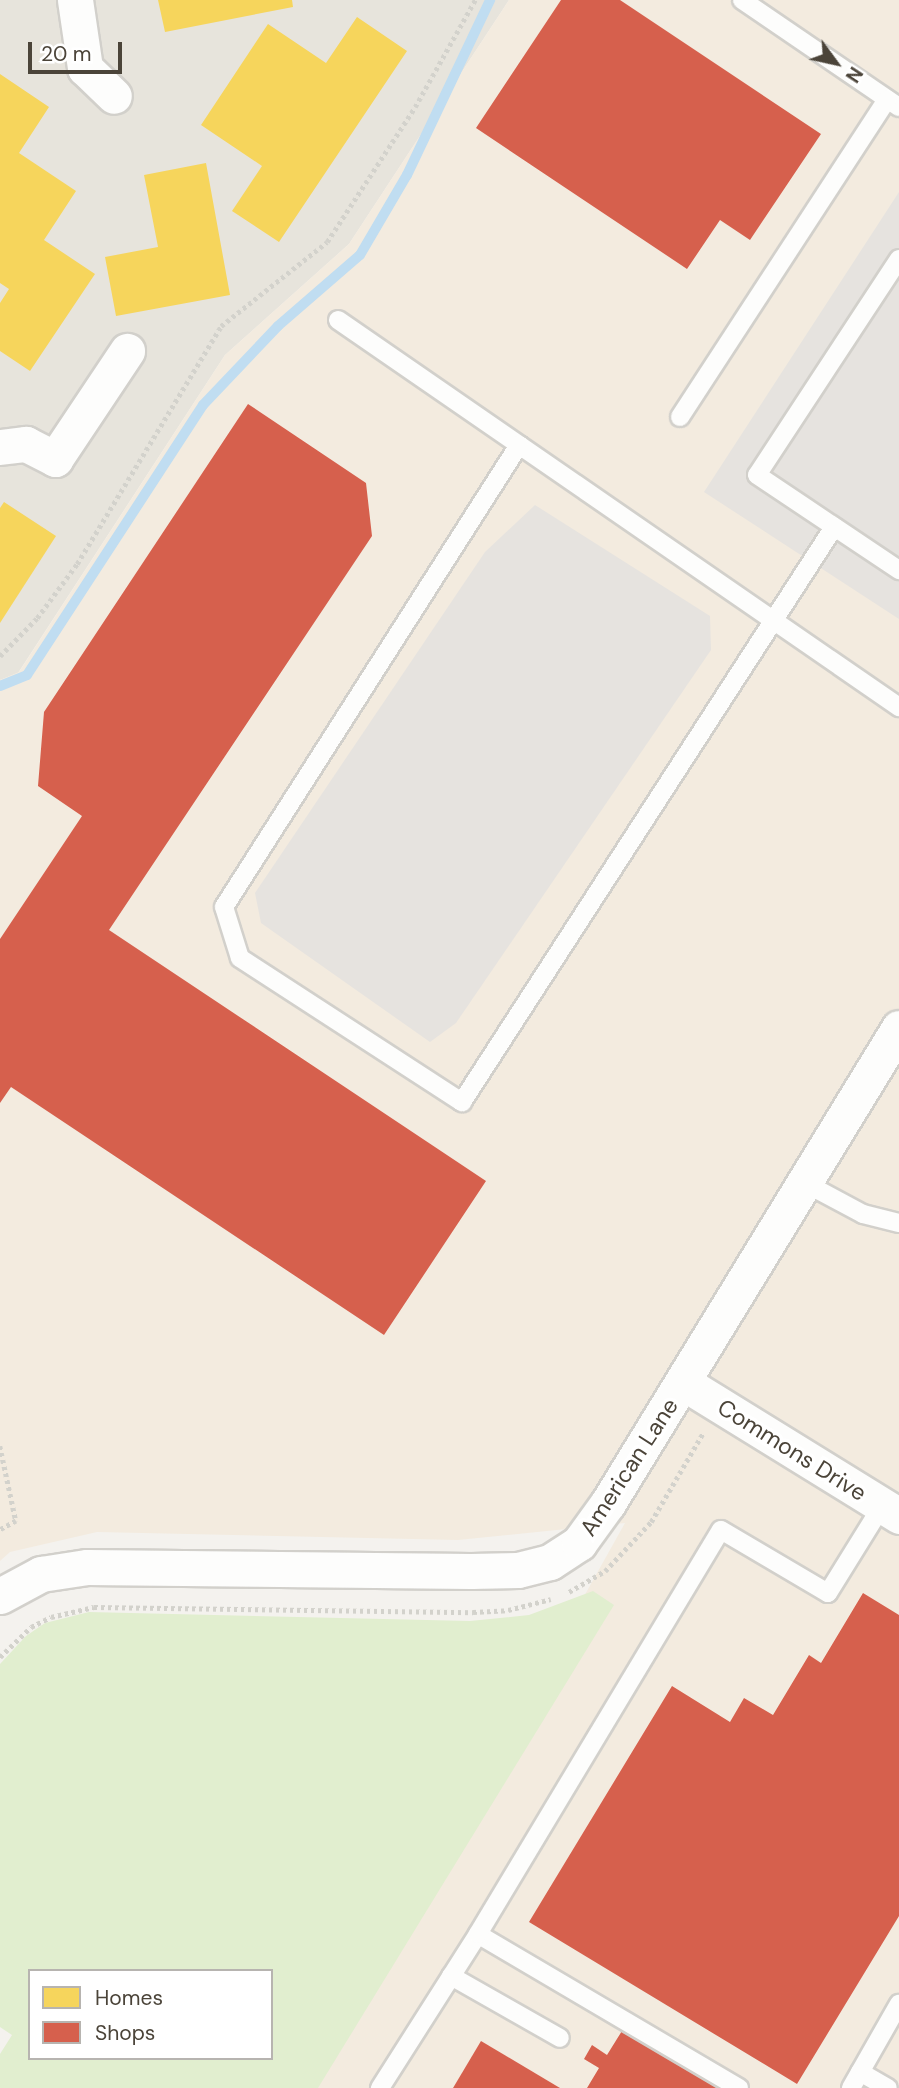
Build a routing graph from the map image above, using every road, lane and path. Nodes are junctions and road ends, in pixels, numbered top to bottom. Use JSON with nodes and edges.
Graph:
{"nodes":[{"id":1,"x":75,"y":0,"type":"edge"},
{"id":2,"x":475,"y":0,"type":"edge"},
{"id":3,"x":742,"y":0,"type":"edge"},
{"id":4,"x":114,"y":96,"type":"dead end"},
{"id":5,"x":893,"y":103,"type":"edge"},
{"id":6,"x":899,"y":259,"type":"edge"},
{"id":7,"x":338,"y":320,"type":"dead end"},
{"id":8,"x":127,"y":351,"type":"dead end"},
{"id":9,"x":680,"y":418,"type":"dead end"},
{"id":10,"x":0,"y":420,"type":"edge"},
{"id":11,"x":519,"y":444,"type":"junction"},
{"id":12,"x":13,"y":446,"type":"edge"},
{"id":13,"x":834,"y":527,"type":"junction"},
{"id":14,"x":899,"y":570,"type":"edge"},
{"id":15,"x":772,"y":618,"type":"junction"},
{"id":16,"x":0,"y":656,"type":"edge"},
{"id":17,"x":899,"y":706,"type":"edge"},
{"id":18,"x":899,"y":1028,"type":"edge"},
{"id":19,"x":805,"y":1183,"type":"junction"},
{"id":20,"x":899,"y":1223,"type":"edge"},
{"id":21,"x":684,"y":1383,"type":"junction"},
{"id":22,"x":0,"y":1446,"type":"edge"},
{"id":23,"x":890,"y":1511,"type":"edge"},
{"id":24,"x":0,"y":1530,"type":"edge"},
{"id":25,"x":0,"y":1596,"type":"edge"},
{"id":26,"x":478,"y":1934,"type":"junction"},
{"id":27,"x":451,"y":1976,"type":"junction"},
{"id":28,"x":899,"y":2004,"type":"edge"},
{"id":29,"x":560,"y":2038,"type":"dead end"},
{"id":30,"x":860,"y":2072,"type":"junction"},
{"id":31,"x":380,"y":2088,"type":"edge"},
{"id":32,"x":739,"y":2088,"type":"edge"},
{"id":33,"x":851,"y":2088,"type":"edge"},
{"id":34,"x":888,"y":2088,"type":"edge"}],
"edges":[{"from":1,"to":4,"type":"street"},
{"from":2,"to":16,"type":"path"},
{"from":3,"to":5,"type":"lane"},
{"from":5,"to":9,"type":"lane"},
{"from":6,"to":13,"type":"lane"},
{"from":7,"to":11,"type":"lane"},
{"from":8,"to":12,"type":"street"},
{"from":10,"to":12,"type":"street"},
{"from":11,"to":15,"type":"lane"},
{"from":11,"to":15,"type":"lane"},
{"from":13,"to":14,"type":"lane"},
{"from":13,"to":15,"type":"lane"},
{"from":15,"to":17,"type":"lane"},
{"from":18,"to":19,"type":"street","name":"American Lane"},
{"from":19,"to":20,"type":"lane"},
{"from":19,"to":21,"type":"street","name":"American Lane"},
{"from":21,"to":23,"type":"street","name":"Commons Drive"},
{"from":21,"to":25,"type":"street","name":"American Lane"},
{"from":22,"to":24,"type":"path"},
{"from":23,"to":26,"type":"lane"},
{"from":26,"to":27,"type":"lane"},
{"from":26,"to":32,"type":"lane"},
{"from":27,"to":29,"type":"lane"},
{"from":27,"to":31,"type":"lane"},
{"from":28,"to":30,"type":"lane"},
{"from":30,"to":33,"type":"lane"},
{"from":30,"to":34,"type":"lane"}]}
